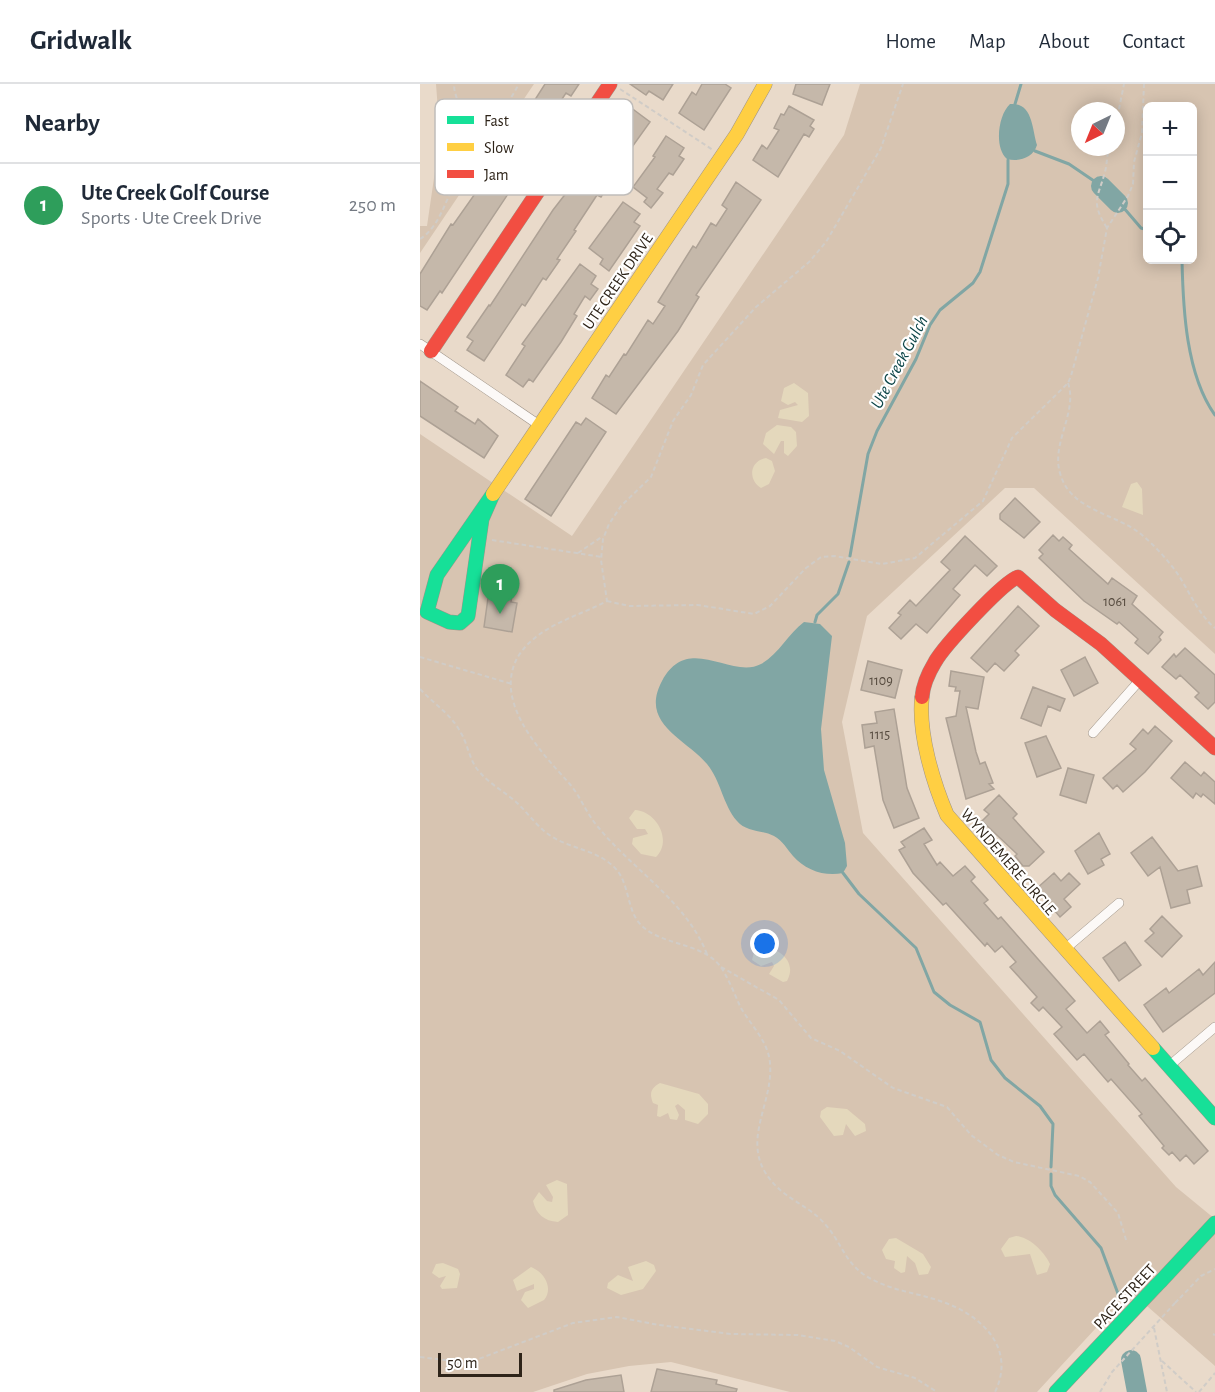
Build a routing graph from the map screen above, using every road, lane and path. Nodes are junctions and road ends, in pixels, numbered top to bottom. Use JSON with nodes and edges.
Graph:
{"nodes":[{"id":1,"x":454,"y":84,"type":"edge"},
{"id":2,"x":519,"y":84,"type":"edge"},
{"id":3,"x":765,"y":84,"type":"edge"},
{"id":4,"x":903,"y":84,"type":"edge"},
{"id":5,"x":1124,"y":84,"type":"edge"},
{"id":6,"x":1144,"y":84,"type":"edge"},
{"id":7,"x":614,"y":86,"type":"edge"},
{"id":8,"x":458,"y":99,"type":"edge"},
{"id":9,"x":510,"y":99,"type":"edge"},
{"id":10,"x":605,"y":99,"type":"edge"},
{"id":11,"x":1120,"y":102,"type":"edge"},
{"id":12,"x":713,"y":150,"type":"dead end"},
{"id":13,"x":1108,"y":156,"type":"edge"},
{"id":14,"x":447,"y":195,"type":"edge"},
{"id":15,"x":535,"y":195,"type":"edge"},
{"id":16,"x":1107,"y":228,"type":"junction"},
{"id":17,"x":420,"y":239,"type":"edge"},
{"id":18,"x":425,"y":348,"type":"edge"},
{"id":19,"x":1068,"y":383,"type":"junction"},
{"id":20,"x":539,"y":425,"type":"junction"},
{"id":21,"x":493,"y":494,"type":"junction"},
{"id":22,"x":604,"y":535,"type":"junction"},
{"id":23,"x":481,"y":538,"type":"junction"},
{"id":24,"x":578,"y":553,"type":"junction"},
{"id":25,"x":602,"y":557,"type":"junction"},
{"id":26,"x":607,"y":601,"type":"junction"},
{"id":27,"x":1215,"y":628,"type":"edge"},
{"id":28,"x":420,"y":657,"type":"edge"},
{"id":29,"x":1140,"y":680,"type":"junction"},
{"id":30,"x":513,"y":684,"type":"junction"},
{"id":31,"x":420,"y":689,"type":"edge"},
{"id":32,"x":1093,"y":733,"type":"dead end"},
{"id":33,"x":1215,"y":748,"type":"edge"},
{"id":34,"x":1119,"y":903,"type":"dead end"},
{"id":35,"x":1065,"y":949,"type":"junction"},
{"id":36,"x":707,"y":954,"type":"junction"},
{"id":37,"x":721,"y":967,"type":"junction"},
{"id":38,"x":1215,"y":1027,"type":"edge"},
{"id":39,"x":1169,"y":1066,"type":"junction"},
{"id":40,"x":1215,"y":1118,"type":"edge"},
{"id":41,"x":1215,"y":1223,"type":"edge"},
{"id":42,"x":1127,"y":1243,"type":"dead end"},
{"id":43,"x":1215,"y":1269,"type":"edge"},
{"id":44,"x":1154,"y":1328,"type":"junction"},
{"id":45,"x":420,"y":1357,"type":"edge"},
{"id":46,"x":1161,"y":1360,"type":"junction"},
{"id":47,"x":1215,"y":1373,"type":"edge"},
{"id":48,"x":937,"y":1392,"type":"edge"},
{"id":49,"x":995,"y":1392,"type":"edge"},
{"id":50,"x":1056,"y":1392,"type":"edge"},
{"id":51,"x":1100,"y":1392,"type":"edge"},
{"id":52,"x":1167,"y":1392,"type":"edge"},
{"id":53,"x":1198,"y":1392,"type":"edge"}],
"edges":[{"from":1,"to":8,"type":"path"},
{"from":2,"to":9,"type":"path"},
{"from":3,"to":20,"type":"street","name":"UTE CREEK DRIVE"},
{"from":4,"to":22,"type":"path"},
{"from":5,"to":11,"type":"path"},
{"from":6,"to":16,"type":"path"},
{"from":7,"to":10,"type":"street"},
{"from":7,"to":12,"type":"path"},
{"from":13,"to":16,"type":"path"},
{"from":14,"to":17,"type":"path"},
{"from":15,"to":18,"type":"street"},
{"from":16,"to":19,"type":"path"},
{"from":18,"to":20,"type":"street"},
{"from":19,"to":26,"type":"path"},
{"from":19,"to":27,"type":"path"},
{"from":20,"to":21,"type":"street","name":"UTE CREEK DRIVE"},
{"from":21,"to":23,"type":"street","name":"UTE CREEK DRIVE"},
{"from":21,"to":23,"type":"street","name":"UTE CREEK DRIVE"},
{"from":22,"to":24,"type":"path"},
{"from":22,"to":25,"type":"path"},
{"from":23,"to":24,"type":"path"},
{"from":24,"to":25,"type":"path"},
{"from":25,"to":26,"type":"path"},
{"from":26,"to":30,"type":"path"},
{"from":28,"to":30,"type":"path"},
{"from":29,"to":32,"type":"street"},
{"from":29,"to":33,"type":"street","name":"WYNDEMERE CIRCLE"},
{"from":29,"to":35,"type":"street","name":"WYNDEMERE CIRCLE"},
{"from":30,"to":36,"type":"path"},
{"from":31,"to":36,"type":"path"},
{"from":34,"to":35,"type":"street"},
{"from":35,"to":39,"type":"street","name":"WYNDEMERE CIRCLE"},
{"from":36,"to":37,"type":"path"},
{"from":37,"to":42,"type":"path"},
{"from":37,"to":49,"type":"path"},
{"from":38,"to":39,"type":"street"},
{"from":39,"to":40,"type":"street","name":"WYNDEMERE CIRCLE"},
{"from":41,"to":50,"type":"street","name":"PACE STREET"},
{"from":43,"to":44,"type":"path","bridge":true},
{"from":44,"to":46,"type":"path"},
{"from":44,"to":51,"type":"path"},
{"from":45,"to":48,"type":"path"},
{"from":46,"to":52,"type":"path"},
{"from":46,"to":53,"type":"path"},
{"from":47,"to":53,"type":"path"}]}
